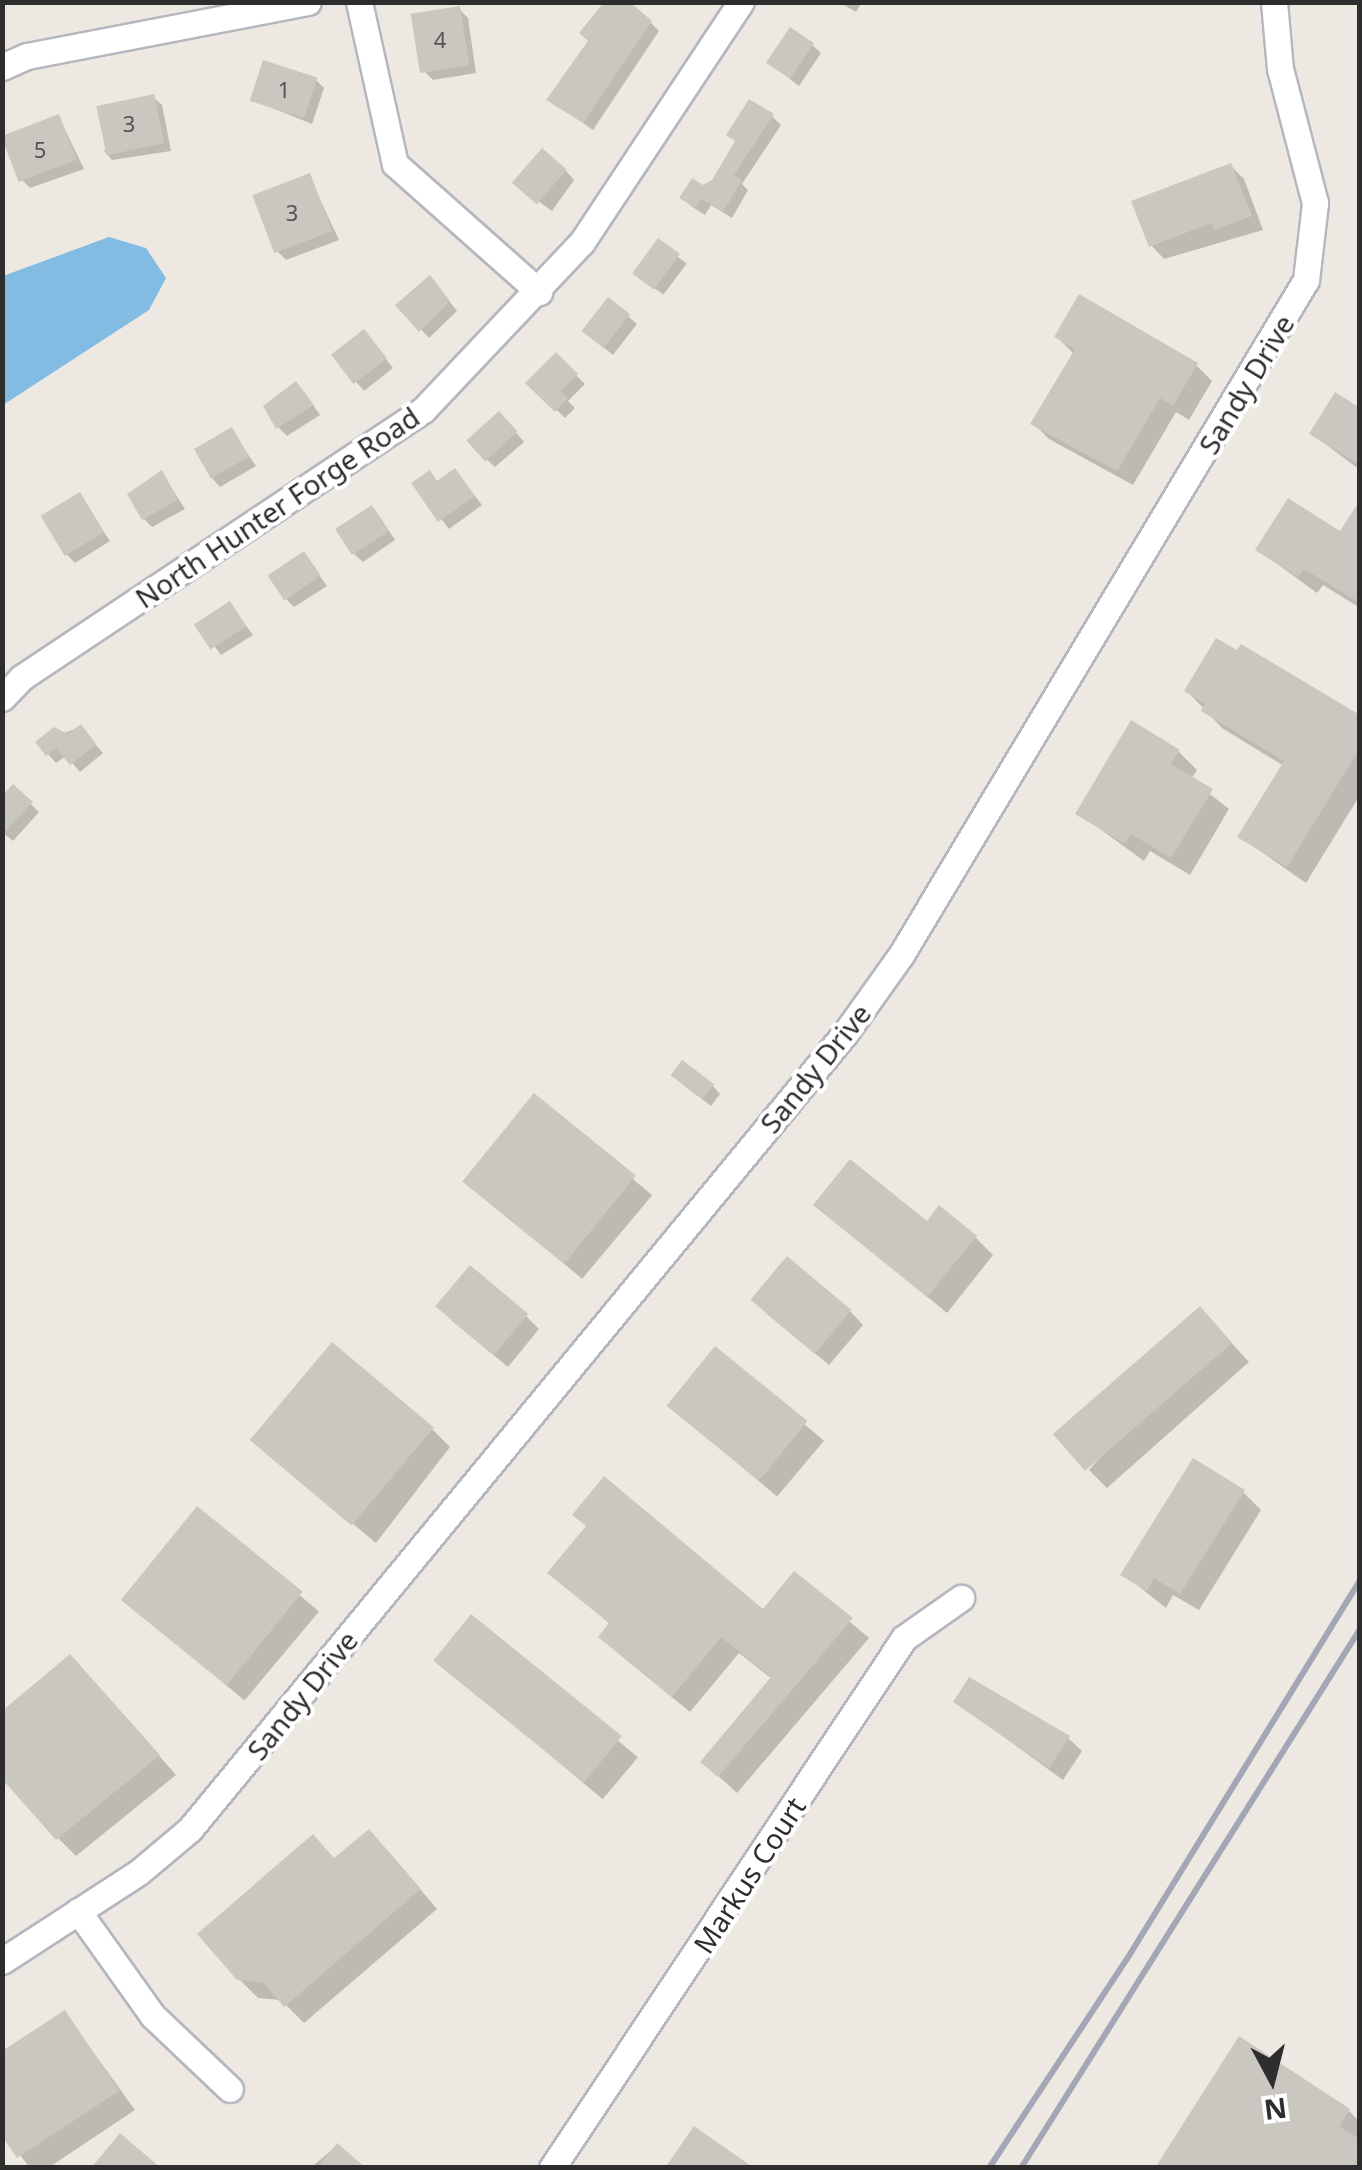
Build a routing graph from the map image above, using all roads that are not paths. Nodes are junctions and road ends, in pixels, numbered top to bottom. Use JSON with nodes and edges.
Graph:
{"nodes":[{"id":1,"x":308,"y":2,"type":"edge"},
{"id":2,"x":360,"y":2,"type":"edge"},
{"id":3,"x":741,"y":2,"type":"edge"},
{"id":4,"x":1274,"y":2,"type":"edge"},
{"id":5,"x":2,"y":67,"type":"edge"},
{"id":6,"x":539,"y":292,"type":"junction"},
{"id":7,"x":2,"y":698,"type":"edge"},
{"id":8,"x":960,"y":1598,"type":"dead end"},
{"id":9,"x":78,"y":1911,"type":"junction"},
{"id":10,"x":2,"y":1961,"type":"edge"},
{"id":11,"x":230,"y":2090,"type":"dead end"},
{"id":12,"x":552,"y":2168,"type":"edge"}],
"edges":[{"from":1,"to":5,"type":"street"},
{"from":2,"to":6,"type":"street"},
{"from":3,"to":6,"type":"street","name":"North Hunter Forge Road"},
{"from":4,"to":9,"type":"street","name":"Sandy Drive"},
{"from":6,"to":7,"type":"street","name":"North Hunter Forge Road"},
{"from":8,"to":12,"type":"street","name":"Markus Court"},
{"from":9,"to":10,"type":"street","name":"Sandy Drive"},
{"from":9,"to":11,"type":"street"}]}
